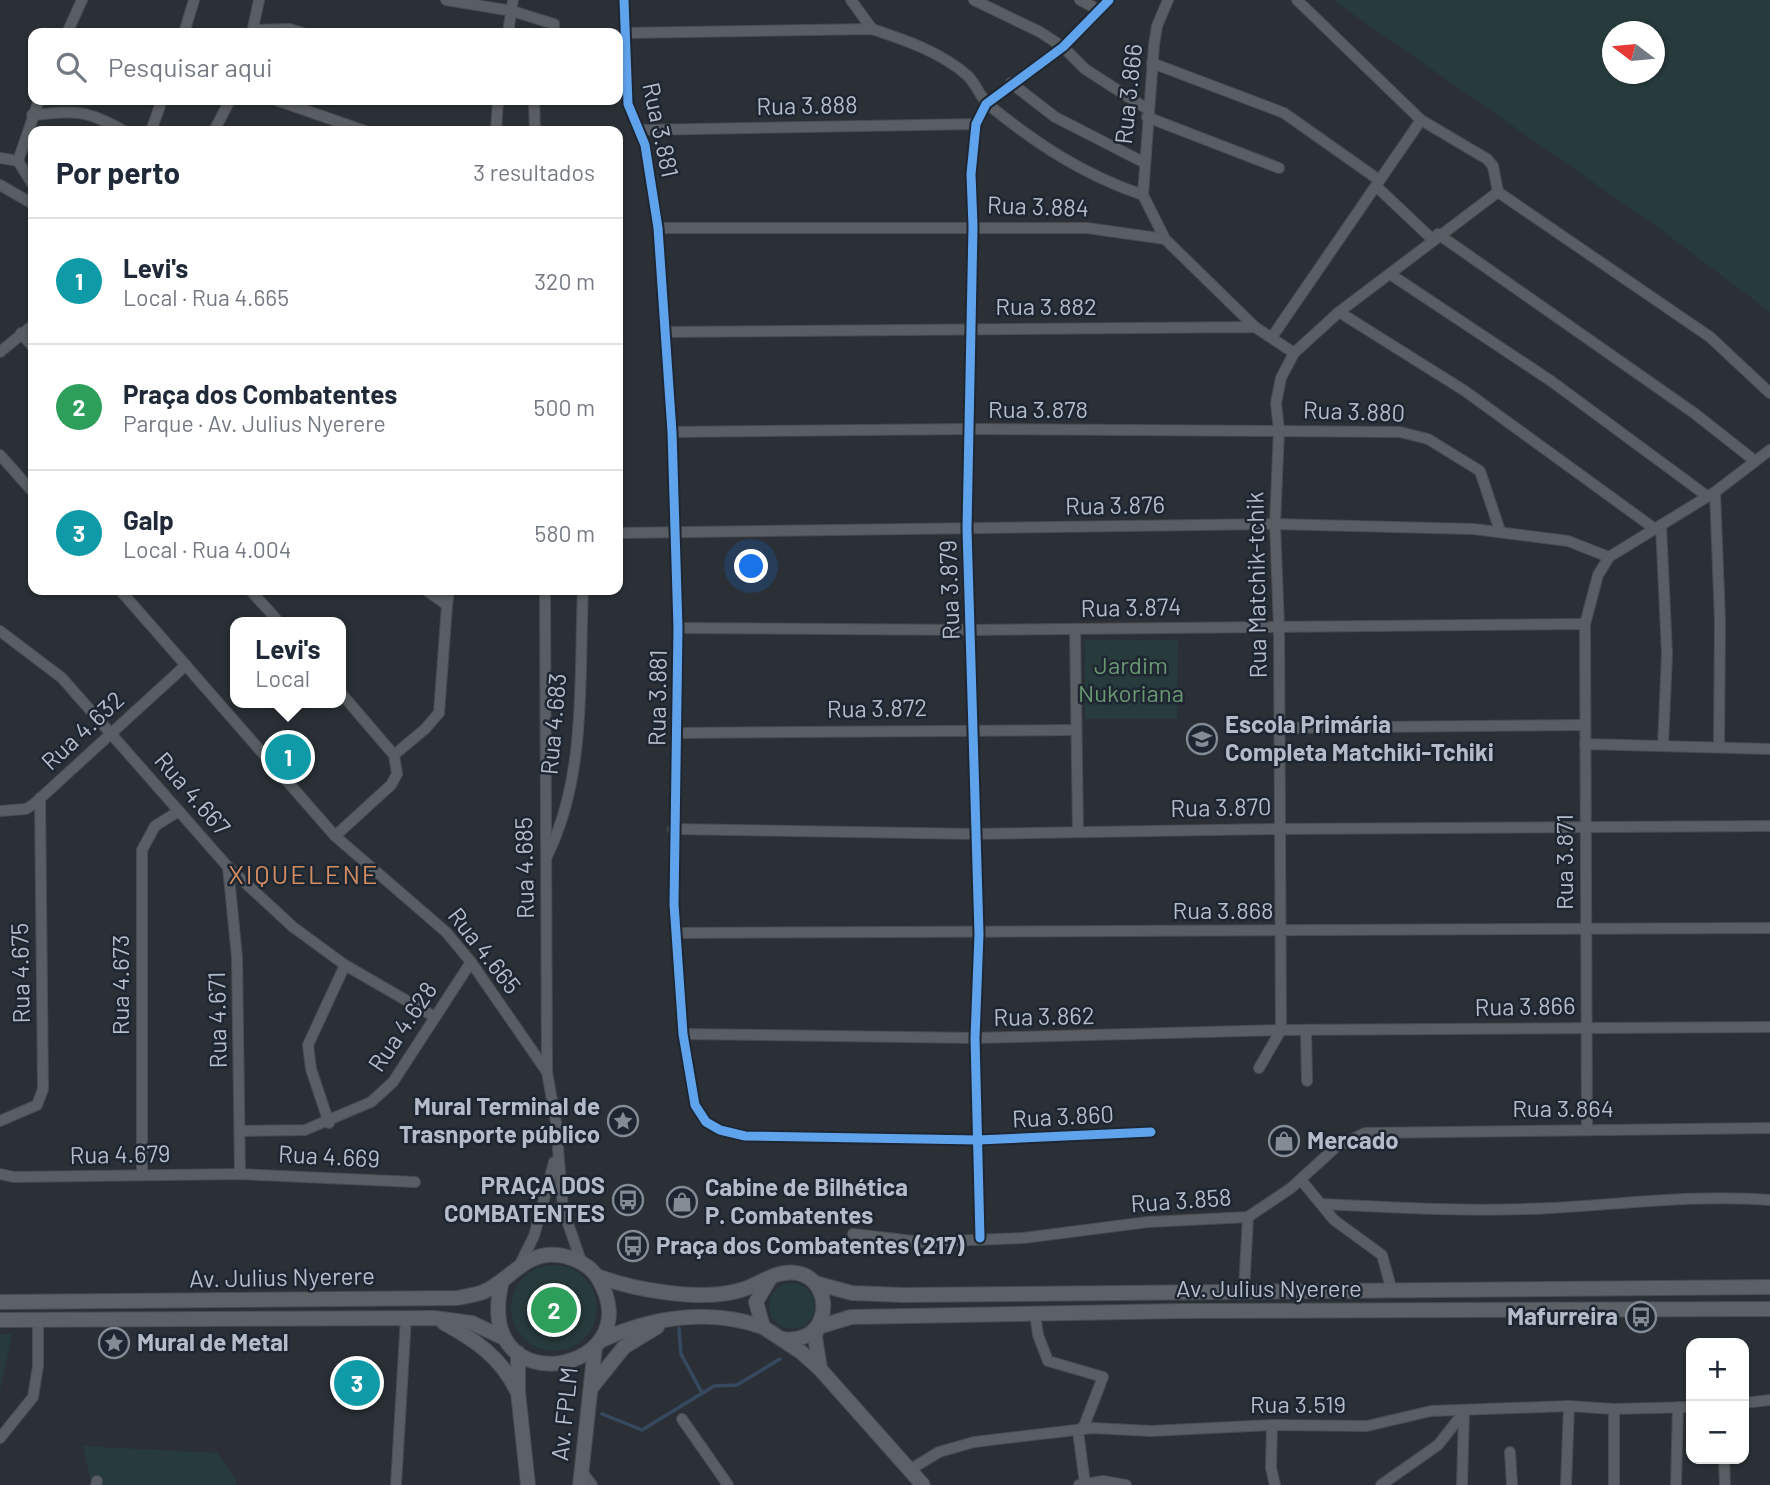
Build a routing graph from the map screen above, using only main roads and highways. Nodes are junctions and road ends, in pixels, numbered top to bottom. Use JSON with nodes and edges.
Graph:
{"nodes":[{"id":1,"x":597,"y":1276,"type":"junction"},
{"id":2,"x":770,"y":1279,"type":"junction"},
{"id":3,"x":502,"y":1281,"type":"junction"},
{"id":4,"x":815,"y":1283,"type":"junction"},
{"id":5,"x":1770,"y":1287,"type":"edge"},
{"id":6,"x":1417,"y":1291,"type":"junction"},
{"id":7,"x":0,"y":1302,"type":"edge"},
{"id":8,"x":1770,"y":1309,"type":"edge"},
{"id":9,"x":1418,"y":1312,"type":"junction"},
{"id":10,"x":434,"y":1318,"type":"junction"},
{"id":11,"x":689,"y":1318,"type":"junction"},
{"id":12,"x":0,"y":1320,"type":"edge"},
{"id":13,"x":763,"y":1327,"type":"junction"},
{"id":14,"x":818,"y":1328,"type":"junction"},
{"id":15,"x":504,"y":1338,"type":"junction"},
{"id":16,"x":782,"y":1339,"type":"junction"},
{"id":17,"x":597,"y":1344,"type":"junction"},
{"id":18,"x":518,"y":1353,"type":"junction"},
{"id":19,"x":820,"y":1369,"type":"junction"},
{"id":20,"x":590,"y":1389,"type":"junction"},
{"id":21,"x":518,"y":1392,"type":"junction"},
{"id":22,"x":581,"y":1478,"type":"edge"},
{"id":23,"x":528,"y":1485,"type":"edge"},
{"id":24,"x":923,"y":1485,"type":"edge"}],
"edges":[{"from":1,"to":2,"type":"main road","name":"Av. Julius Nyerere"},
{"from":1,"to":3,"type":"main road","name":"Av. Julius Nyerere"},
{"from":1,"to":17,"type":"main road"},
{"from":2,"to":4,"type":"main road","name":"Av. Julius Nyerere"},
{"from":2,"to":13,"type":"main road"},
{"from":3,"to":7,"type":"main road","name":"Av. Julius Nyerere"},
{"from":3,"to":15,"type":"main road"},
{"from":4,"to":6,"type":"main road","name":"Av. Julius Nyerere"},
{"from":4,"to":14,"type":"main road"},
{"from":5,"to":6,"type":"main road","name":"Av. Julius Nyerere"},
{"from":6,"to":9,"type":"main road"},
{"from":8,"to":9,"type":"main road","name":"Av. Julius Nyerere"},
{"from":9,"to":14,"type":"main road","name":"Av. Julius Nyerere"},
{"from":10,"to":12,"type":"main road","name":"Av. Julius Nyerere"},
{"from":10,"to":15,"type":"main road","name":"Av. Julius Nyerere"},
{"from":10,"to":21,"type":"main road"},
{"from":11,"to":13,"type":"main road","name":"Av. Julius Nyerere"},
{"from":11,"to":17,"type":"main road","name":"Av. Julius Nyerere"},
{"from":11,"to":20,"type":"main road"},
{"from":13,"to":16,"type":"main road"},
{"from":14,"to":16,"type":"main road","name":"Av. Julius Nyerere"},
{"from":14,"to":19,"type":"main road"},
{"from":15,"to":18,"type":"main road","name":"Av. Julius Nyerere"},
{"from":16,"to":19,"type":"main road"},
{"from":17,"to":18,"type":"main road","name":"Av. Julius Nyerere"},
{"from":17,"to":20,"type":"main road","name":"Av. FPLM"},
{"from":18,"to":21,"type":"main road","name":"Av. FPLM"},
{"from":19,"to":24,"type":"main road"},
{"from":20,"to":22,"type":"main road","name":"Av. FPLM"},
{"from":21,"to":23,"type":"main road","name":"Av. FPLM"}]}
